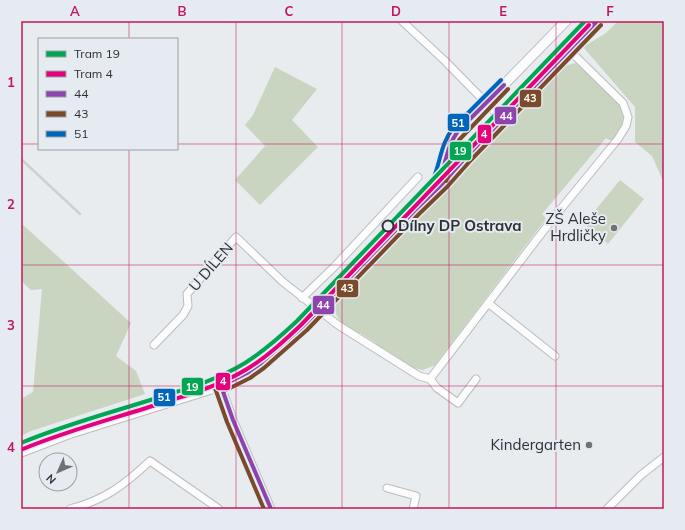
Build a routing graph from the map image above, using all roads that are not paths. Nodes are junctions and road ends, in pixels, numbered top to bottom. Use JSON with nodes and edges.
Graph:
{"nodes":[{"id":1,"x":402,"y":21,"type":"edge"},
{"id":2,"x":566,"y":21,"type":"edge"},
{"id":3,"x":597,"y":21,"type":"edge"},
{"id":4,"x":569,"y":50,"type":"junction"},
{"id":5,"x":487,"y":103,"type":"junction"},
{"id":6,"x":502,"y":119,"type":"junction"},
{"id":7,"x":418,"y":177,"type":"dead end"},
{"id":8,"x":415,"y":210,"type":"junction"},
{"id":9,"x":302,"y":298,"type":"junction"},
{"id":10,"x":488,"y":303,"type":"junction"},
{"id":11,"x":318,"y":310,"type":"junction"},
{"id":12,"x":154,"y":345,"type":"dead end"},
{"id":13,"x":555,"y":356,"type":"dead end"},
{"id":14,"x":430,"y":379,"type":"junction"},
{"id":15,"x":476,"y":379,"type":"dead end"},
{"id":16,"x":221,"y":386,"type":"junction"},
{"id":17,"x":21,"y":452,"type":"edge"},
{"id":18,"x":664,"y":457,"type":"edge"},
{"id":19,"x":387,"y":488,"type":"dead end"},
{"id":20,"x":270,"y":508,"type":"edge"},
{"id":21,"x":70,"y":509,"type":"edge"},
{"id":22,"x":219,"y":509,"type":"edge"},
{"id":23,"x":262,"y":509,"type":"edge"},
{"id":24,"x":413,"y":509,"type":"edge"},
{"id":25,"x":607,"y":509,"type":"edge"}],
"edges":[{"from":1,"to":5,"type":"street"},
{"from":2,"to":5,"type":"street"},
{"from":3,"to":4,"type":"street"},
{"from":4,"to":6,"type":"street"},
{"from":4,"to":10,"type":"street"},
{"from":5,"to":6,"type":"street"},
{"from":5,"to":8,"type":"street"},
{"from":6,"to":8,"type":"street"},
{"from":7,"to":9,"type":"street"},
{"from":8,"to":11,"type":"street"},
{"from":9,"to":11,"type":"street","name":"U DÍLEN"},
{"from":9,"to":12,"type":"street","name":"U DÍLEN"},
{"from":10,"to":13,"type":"street"},
{"from":10,"to":14,"type":"street"},
{"from":11,"to":14,"type":"street","name":"U DÍLEN"},
{"from":11,"to":16,"type":"street"},
{"from":14,"to":15,"type":"street"},
{"from":16,"to":17,"type":"street"},
{"from":16,"to":20,"type":"street"},
{"from":18,"to":25,"type":"street"},
{"from":19,"to":24,"type":"street"},
{"from":20,"to":23,"type":"street"},
{"from":21,"to":22,"type":"street"}]}
